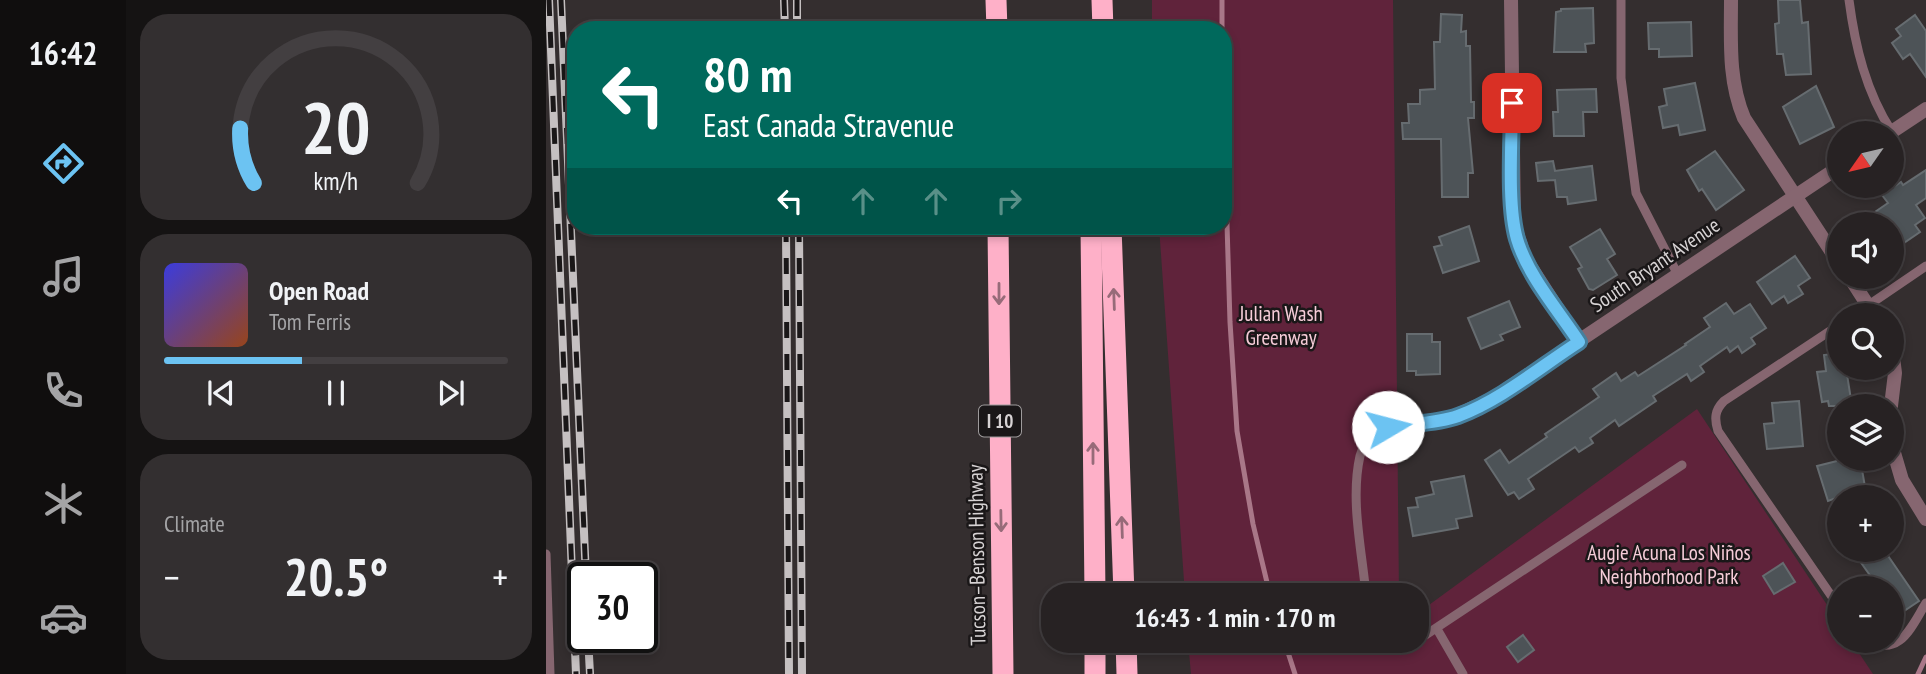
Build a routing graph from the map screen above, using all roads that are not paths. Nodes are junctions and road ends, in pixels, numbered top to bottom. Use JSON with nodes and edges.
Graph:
{"nodes":[{"id":1,"x":996,"y":0,"type":"edge"},
{"id":2,"x":1089,"y":0,"type":"edge"},
{"id":3,"x":1102,"y":0,"type":"edge"},
{"id":4,"x":1511,"y":0,"type":"edge"},
{"id":5,"x":1621,"y":0,"type":"edge"},
{"id":6,"x":1731,"y":0,"type":"edge"},
{"id":7,"x":1849,"y":0,"type":"edge"},
{"id":8,"x":997,"y":21,"type":"edge"},
{"id":9,"x":1089,"y":21,"type":"edge"},
{"id":10,"x":1103,"y":21,"type":"edge"},
{"id":11,"x":1926,"y":109,"type":"edge"},
{"id":12,"x":1885,"y":121,"type":"edge"},
{"id":13,"x":1904,"y":123,"type":"edge"},
{"id":14,"x":1827,"y":175,"type":"edge"},
{"id":15,"x":1794,"y":197,"type":"junction"},
{"id":16,"x":998,"y":235,"type":"edge"},
{"id":17,"x":1091,"y":235,"type":"edge"},
{"id":18,"x":1111,"y":235,"type":"edge"},
{"id":19,"x":1827,"y":245,"type":"edge"},
{"id":20,"x":1926,"y":266,"type":"edge"},
{"id":21,"x":1678,"y":275,"type":"junction"},
{"id":22,"x":1880,"y":303,"type":"edge"},
{"id":23,"x":1827,"y":333,"type":"edge"},
{"id":24,"x":1579,"y":342,"type":"junction"},
{"id":25,"x":1375,"y":433,"type":"joint"},
{"id":26,"x":1682,"y":465,"type":"dead end"},
{"id":27,"x":1899,"y":471,"type":"edge"},
{"id":28,"x":1926,"y":519,"type":"edge"},
{"id":29,"x":546,"y":554,"type":"edge"},
{"id":30,"x":1095,"y":583,"type":"edge"},
{"id":31,"x":1124,"y":583,"type":"edge"},
{"id":32,"x":1365,"y":583,"type":"edge"},
{"id":33,"x":1827,"y":590,"type":"edge"},
{"id":34,"x":1926,"y":603,"type":"edge"},
{"id":35,"x":1437,"y":629,"type":"junction"},
{"id":36,"x":1429,"y":633,"type":"edge"},
{"id":37,"x":1904,"y":637,"type":"edge"},
{"id":38,"x":1095,"y":653,"type":"edge"},
{"id":39,"x":1126,"y":653,"type":"edge"},
{"id":40,"x":550,"y":674,"type":"edge"},
{"id":41,"x":1001,"y":674,"type":"edge"},
{"id":42,"x":1095,"y":674,"type":"edge"},
{"id":43,"x":1127,"y":674,"type":"edge"},
{"id":44,"x":1462,"y":674,"type":"edge"}],
"edges":[{"from":1,"to":8,"type":"highway"},
{"from":2,"to":9,"type":"highway"},
{"from":3,"to":10,"type":"highway"},
{"from":4,"to":24,"type":"street"},
{"from":5,"to":21,"type":"lane"},
{"from":6,"to":15,"type":"street"},
{"from":7,"to":12,"type":"lane"},
{"from":11,"to":13,"type":"street"},
{"from":14,"to":15,"type":"street","name":"South Bryant Avenue"},
{"from":15,"to":19,"type":"street"},
{"from":15,"to":21,"type":"street","name":"South Bryant Avenue"},
{"from":16,"to":41,"type":"highway","name":"Tucson–Benson Highway","number":"I 10","one_way":true},
{"from":30,"to":17,"type":"highway","one_way":true},
{"from":31,"to":18,"type":"highway","one_way":true},
{"from":20,"to":22,"type":"lane"},
{"from":21,"to":24,"type":"street","name":"South Bryant Avenue"},
{"from":23,"to":33,"type":"lane"},
{"from":24,"to":25,"type":"street","name":"South Bryant Avenue"},
{"from":25,"to":32,"type":"lane"},
{"from":26,"to":35,"type":"lane"},
{"from":27,"to":28,"type":"street"},
{"from":29,"to":40,"type":"lane"},
{"from":34,"to":37,"type":"lane"},
{"from":35,"to":36,"type":"lane"},
{"from":35,"to":44,"type":"lane"},
{"from":38,"to":42,"type":"highway"},
{"from":39,"to":43,"type":"highway"}]}
